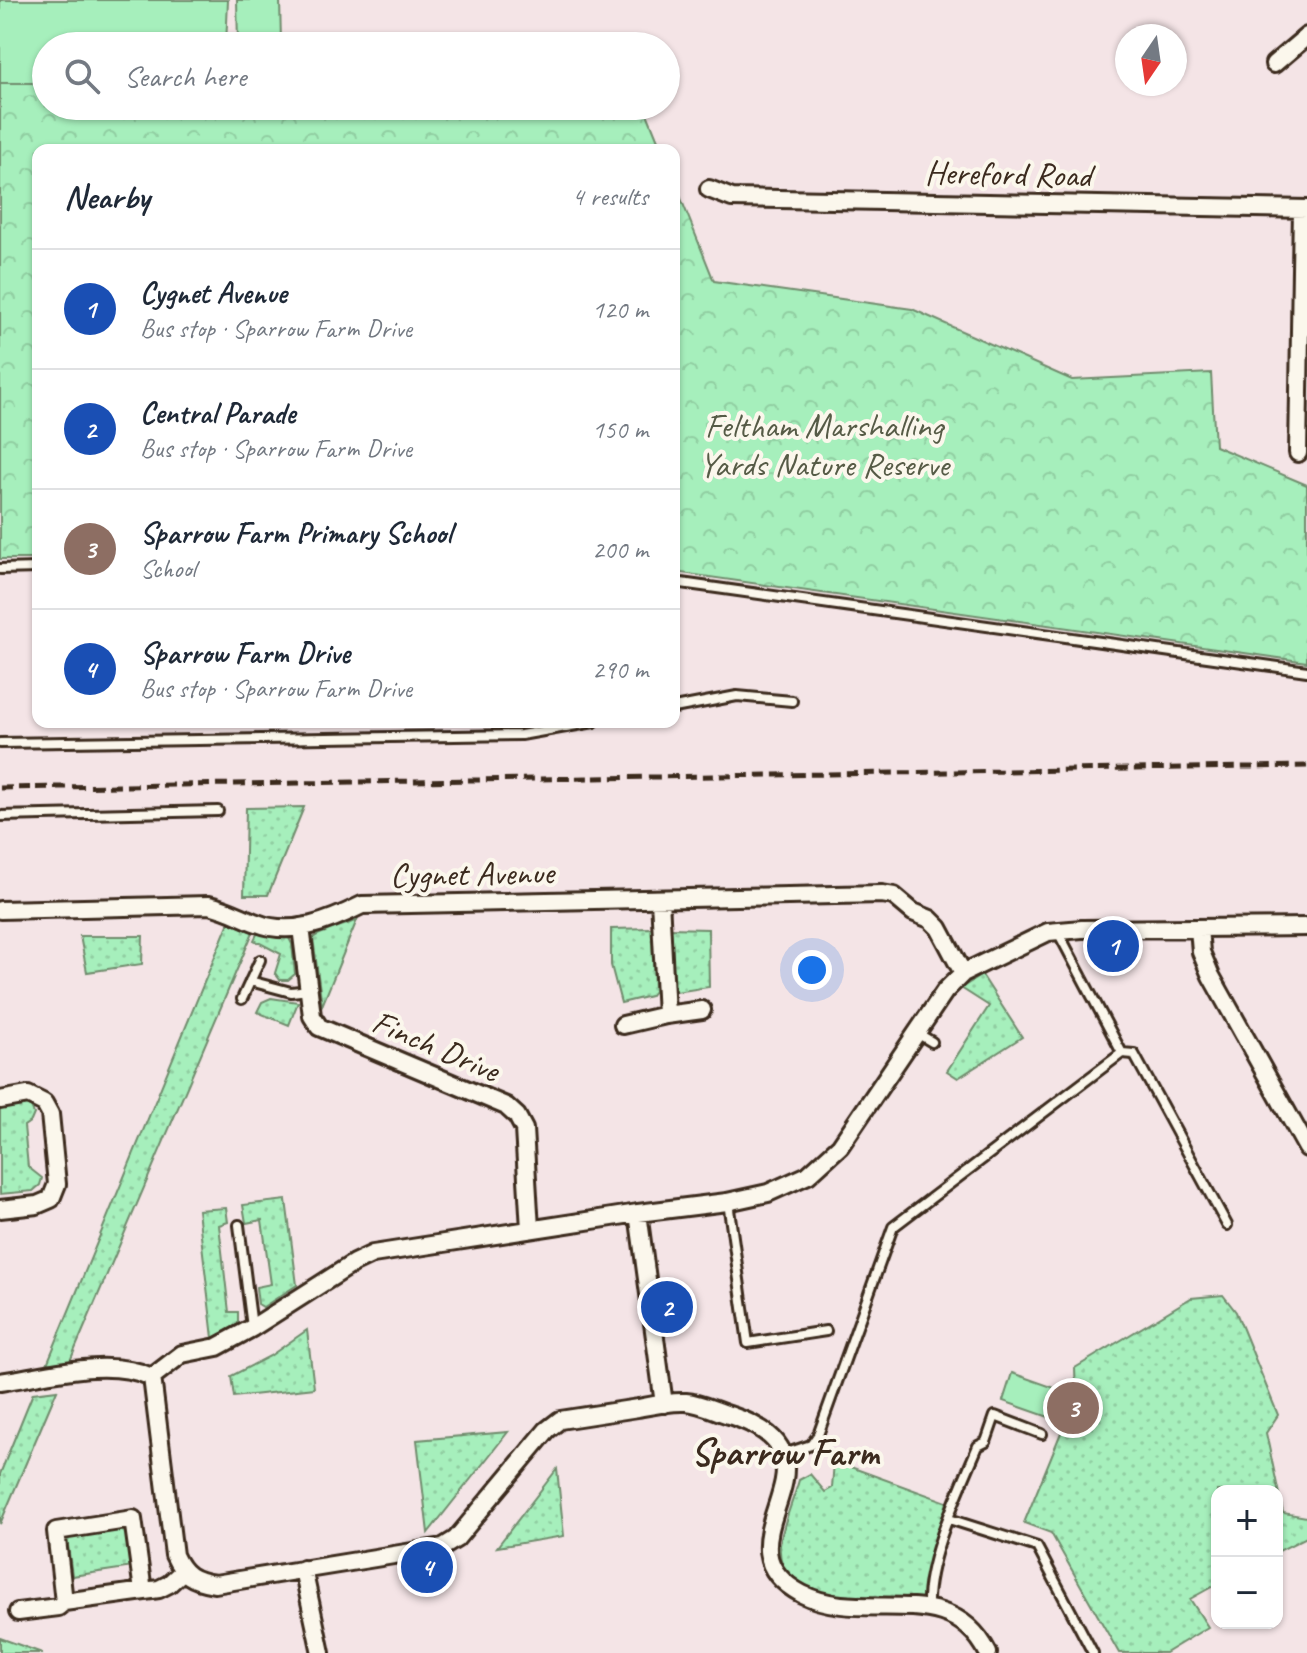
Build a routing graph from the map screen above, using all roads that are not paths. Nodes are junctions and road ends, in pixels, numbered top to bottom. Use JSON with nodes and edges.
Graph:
{"nodes":[{"id":1,"x":1307,"y":36,"type":"edge"},
{"id":2,"x":1274,"y":64,"type":"dead end"},
{"id":3,"x":709,"y":189,"type":"dead end"},
{"id":4,"x":1304,"y":209,"type":"edge"},
{"id":5,"x":1298,"y":453,"type":"dead end"},
{"id":6,"x":32,"y":568,"type":"edge"},
{"id":7,"x":0,"y":569,"type":"edge"},
{"id":8,"x":680,"y":583,"type":"edge"},
{"id":9,"x":1307,"y":671,"type":"edge"},
{"id":10,"x":792,"y":701,"type":"dead end"},
{"id":11,"x":680,"y":707,"type":"edge"},
{"id":12,"x":560,"y":728,"type":"edge"},
{"id":13,"x":0,"y":743,"type":"edge"},
{"id":14,"x":218,"y":811,"type":"dead end"},
{"id":15,"x":0,"y":816,"type":"edge"},
{"id":16,"x":660,"y":899,"type":"junction"},
{"id":17,"x":0,"y":910,"type":"edge"},
{"id":18,"x":301,"y":927,"type":"junction"},
{"id":19,"x":1307,"y":927,"type":"edge"},
{"id":20,"x":1199,"y":928,"type":"junction"},
{"id":21,"x":1057,"y":931,"type":"junction"},
{"id":22,"x":260,"y":960,"type":"dead end"},
{"id":23,"x":963,"y":973,"type":"junction"},
{"id":24,"x":250,"y":981,"type":"junction"},
{"id":25,"x":309,"y":990,"type":"junction"},
{"id":26,"x":242,"y":999,"type":"dead end"},
{"id":27,"x":702,"y":1010,"type":"dead end"},
{"id":28,"x":666,"y":1015,"type":"junction"},
{"id":29,"x":623,"y":1025,"type":"dead end"},
{"id":30,"x":917,"y":1033,"type":"junction"},
{"id":31,"x":932,"y":1042,"type":"dead end"},
{"id":32,"x":1122,"y":1053,"type":"junction"},
{"id":33,"x":0,"y":1100,"type":"edge"},
{"id":34,"x":1307,"y":1148,"type":"edge"},
{"id":35,"x":727,"y":1202,"type":"junction"},
{"id":36,"x":0,"y":1209,"type":"edge"},
{"id":37,"x":638,"y":1213,"type":"junction"},
{"id":38,"x":239,"y":1225,"type":"dead end"},
{"id":39,"x":1227,"y":1225,"type":"dead end"},
{"id":40,"x":530,"y":1229,"type":"junction"},
{"id":41,"x":252,"y":1328,"type":"junction"},
{"id":42,"x":826,"y":1331,"type":"dead end"},
{"id":43,"x":152,"y":1377,"type":"junction"},
{"id":44,"x":0,"y":1382,"type":"edge"},
{"id":45,"x":664,"y":1404,"type":"junction"},
{"id":46,"x":1042,"y":1434,"type":"dead end"},
{"id":47,"x":784,"y":1454,"type":"junction"},
{"id":48,"x":949,"y":1519,"type":"junction"},
{"id":49,"x":303,"y":1569,"type":"junction"},
{"id":50,"x":182,"y":1572,"type":"junction"},
{"id":51,"x":143,"y":1591,"type":"junction"},
{"id":52,"x":64,"y":1602,"type":"junction"},
{"id":53,"x":928,"y":1607,"type":"junction"},
{"id":54,"x":18,"y":1612,"type":"dead end"},
{"id":55,"x":321,"y":1653,"type":"edge"},
{"id":56,"x":988,"y":1653,"type":"edge"},
{"id":57,"x":1093,"y":1653,"type":"edge"}],
"edges":[{"from":1,"to":2,"type":"street"},
{"from":3,"to":4,"type":"street","name":"Hereford Road"},
{"from":4,"to":5,"type":"street"},
{"from":6,"to":7,"type":"lane"},
{"from":8,"to":9,"type":"lane"},
{"from":10,"to":11,"type":"lane"},
{"from":12,"to":13,"type":"lane"},
{"from":14,"to":15,"type":"lane"},
{"from":16,"to":18,"type":"street","name":"Cygnet Avenue"},
{"from":16,"to":23,"type":"street","name":"Cygnet Avenue"},
{"from":16,"to":28,"type":"street"},
{"from":17,"to":18,"type":"street","name":"Cygnet Avenue"},
{"from":18,"to":25,"type":"street","name":"Finch Drive"},
{"from":19,"to":20,"type":"street"},
{"from":20,"to":21,"type":"street"},
{"from":20,"to":34,"type":"street"},
{"from":21,"to":23,"type":"street"},
{"from":21,"to":32,"type":"lane"},
{"from":22,"to":24,"type":"lane"},
{"from":23,"to":30,"type":"street"},
{"from":24,"to":25,"type":"lane"},
{"from":24,"to":26,"type":"lane"},
{"from":25,"to":40,"type":"street","name":"Finch Drive"},
{"from":27,"to":28,"type":"street"},
{"from":28,"to":29,"type":"street"},
{"from":30,"to":31,"type":"lane"},
{"from":30,"to":35,"type":"street"},
{"from":32,"to":39,"type":"lane"},
{"from":32,"to":47,"type":"lane"},
{"from":33,"to":36,"type":"street"},
{"from":35,"to":37,"type":"street"},
{"from":35,"to":42,"type":"lane"},
{"from":37,"to":40,"type":"street"},
{"from":37,"to":45,"type":"street"},
{"from":38,"to":41,"type":"lane"},
{"from":40,"to":41,"type":"street"},
{"from":41,"to":43,"type":"street"},
{"from":43,"to":44,"type":"street"},
{"from":43,"to":50,"type":"street"},
{"from":45,"to":47,"type":"street"},
{"from":45,"to":49,"type":"street"},
{"from":46,"to":48,"type":"lane"},
{"from":47,"to":53,"type":"street"},
{"from":48,"to":53,"type":"lane"},
{"from":48,"to":57,"type":"lane"},
{"from":49,"to":50,"type":"street"},
{"from":49,"to":55,"type":"street"},
{"from":50,"to":51,"type":"street"},
{"from":51,"to":52,"type":"street"},
{"from":51,"to":52,"type":"street"},
{"from":52,"to":54,"type":"street"},
{"from":53,"to":56,"type":"street"}]}
